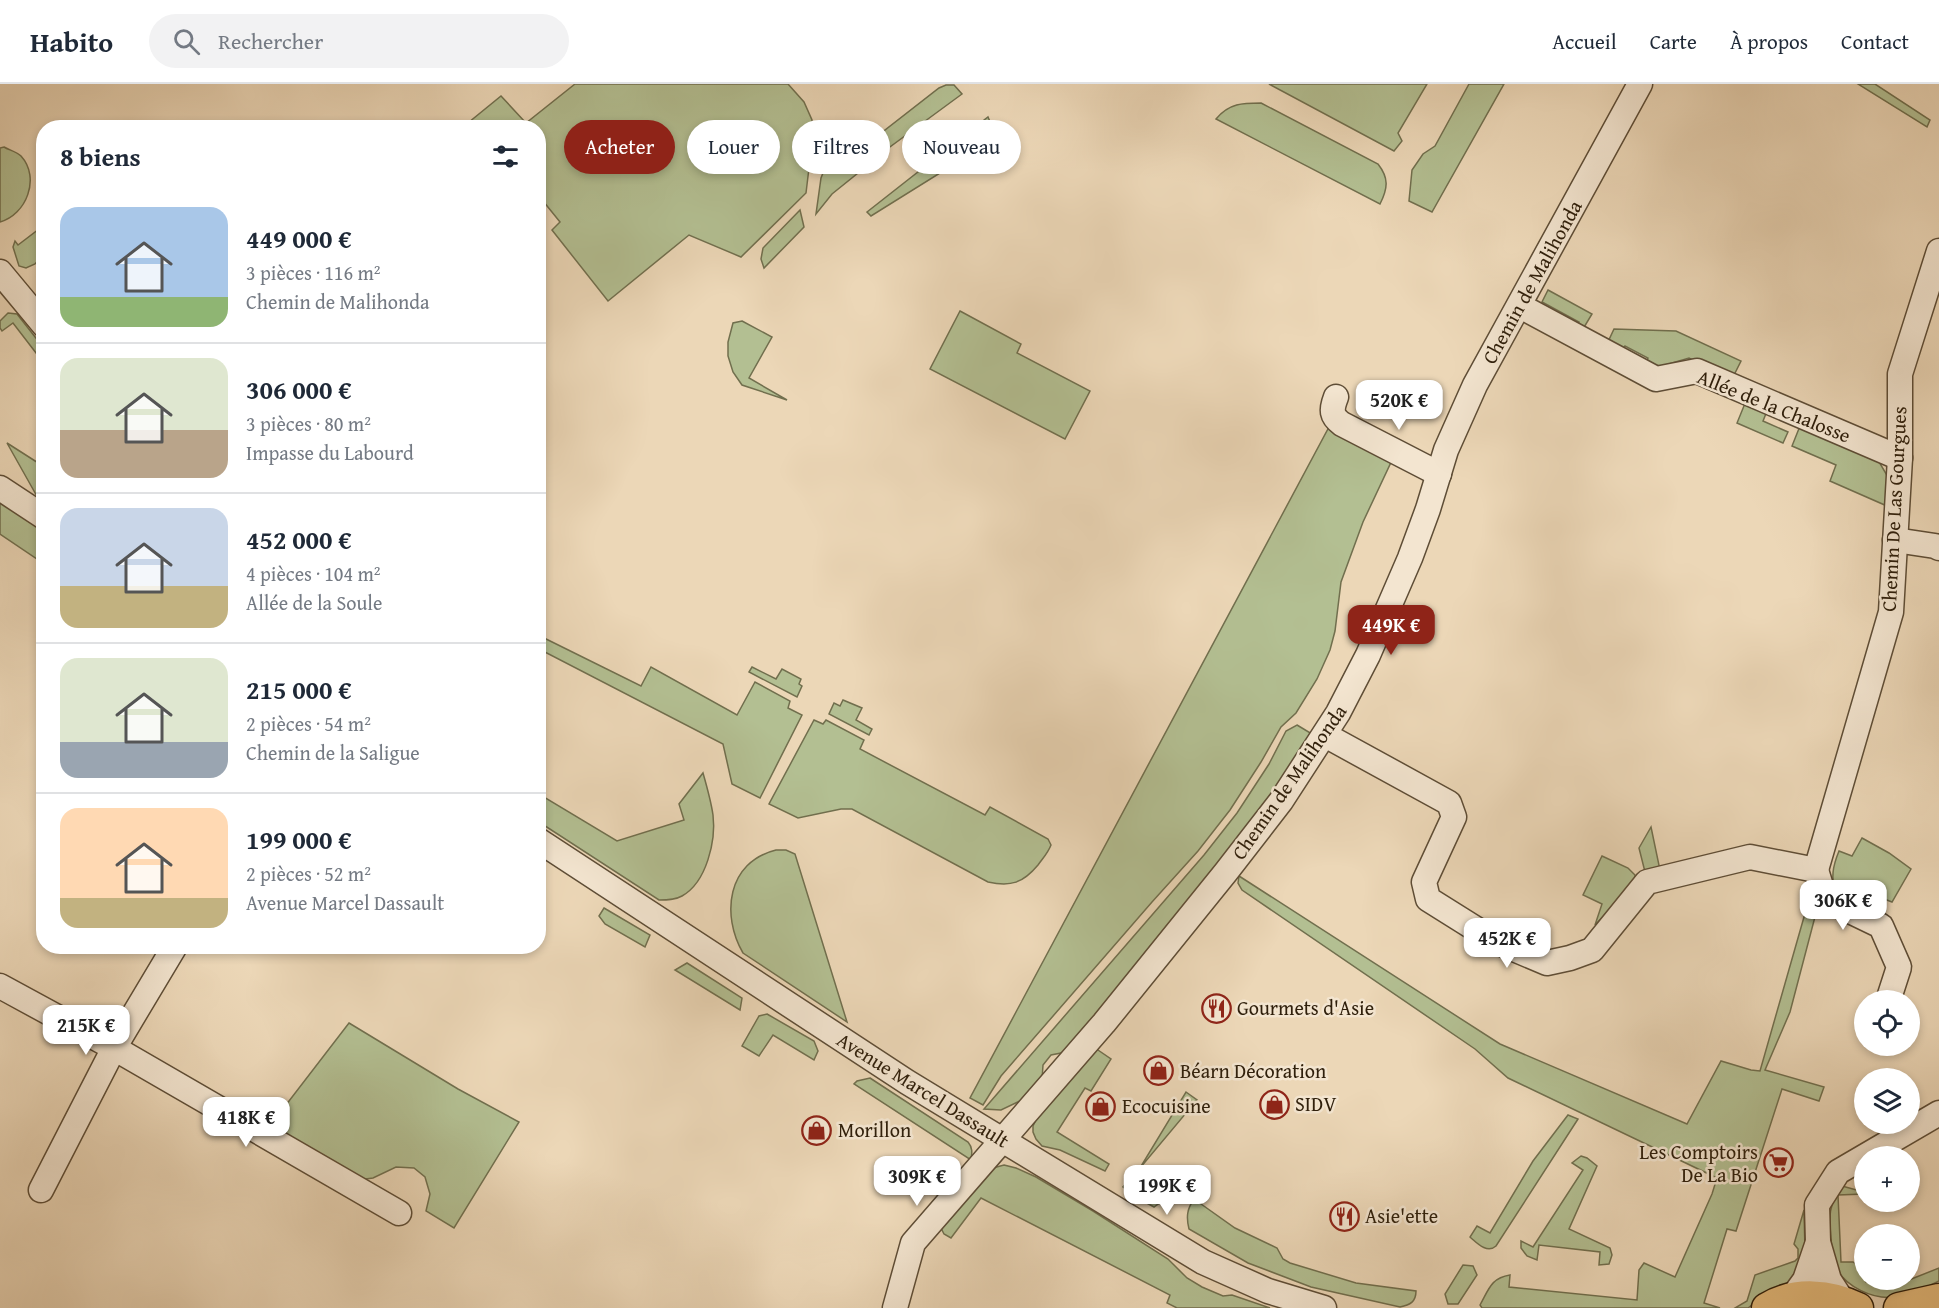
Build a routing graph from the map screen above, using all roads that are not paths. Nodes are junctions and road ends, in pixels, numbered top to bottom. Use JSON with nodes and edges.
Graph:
{"nodes":[{"id":1,"x":1640,"y":84,"type":"edge"},
{"id":2,"x":1939,"y":251,"type":"edge"},
{"id":3,"x":0,"y":272,"type":"edge"},
{"id":4,"x":1520,"y":306,"type":"junction"},
{"id":5,"x":36,"y":315,"type":"edge"},
{"id":6,"x":1336,"y":397,"type":"dead end"},
{"id":7,"x":1900,"y":458,"type":"junction"},
{"id":8,"x":1439,"y":474,"type":"junction"},
{"id":9,"x":0,"y":488,"type":"edge"},
{"id":10,"x":36,"y":512,"type":"edge"},
{"id":11,"x":1895,"y":540,"type":"junction"},
{"id":12,"x":1939,"y":548,"type":"edge"},
{"id":13,"x":1325,"y":735,"type":"junction"},
{"id":14,"x":546,"y":845,"type":"edge"},
{"id":15,"x":1816,"y":870,"type":"junction"},
{"id":16,"x":170,"y":954,"type":"edge"},
{"id":17,"x":0,"y":986,"type":"edge"},
{"id":18,"x":1892,"y":990,"type":"edge"},
{"id":19,"x":114,"y":1048,"type":"junction"},
{"id":20,"x":1939,"y":1113,"type":"edge"},
{"id":21,"x":1002,"y":1141,"type":"junction"},
{"id":22,"x":41,"y":1190,"type":"dead end"},
{"id":23,"x":399,"y":1213,"type":"dead end"},
{"id":24,"x":1818,"y":1242,"type":"junction"},
{"id":25,"x":1939,"y":1299,"type":"edge"},
{"id":26,"x":1780,"y":1303,"type":"edge"},
{"id":27,"x":1850,"y":1304,"type":"edge"},
{"id":28,"x":895,"y":1308,"type":"edge"},
{"id":29,"x":1324,"y":1308,"type":"edge"},
{"id":30,"x":1899,"y":1308,"type":"edge"}],
"edges":[{"from":1,"to":4,"type":"street","name":"Chemin de Malihonda"},
{"from":2,"to":7,"type":"street","name":"Chemin De Las Gourgues"},
{"from":3,"to":5,"type":"street"},
{"from":4,"to":7,"type":"street","name":"Allée de la Chalosse"},
{"from":4,"to":8,"type":"street","name":"Chemin de Malihonda"},
{"from":6,"to":8,"type":"street"},
{"from":7,"to":11,"type":"street","name":"Chemin De Las Gourgues"},
{"from":8,"to":13,"type":"street","name":"Chemin de Malihonda"},
{"from":9,"to":10,"type":"street"},
{"from":11,"to":12,"type":"street"},
{"from":11,"to":15,"type":"street","name":"Chemin De Las Gourgues"},
{"from":13,"to":15,"type":"street"},
{"from":13,"to":21,"type":"street","name":"Chemin de Malihonda"},
{"from":14,"to":21,"type":"street","name":"Avenue Marcel Dassault"},
{"from":15,"to":18,"type":"street"},
{"from":16,"to":19,"type":"street"},
{"from":17,"to":19,"type":"street"},
{"from":19,"to":22,"type":"street"},
{"from":19,"to":23,"type":"street"},
{"from":20,"to":24,"type":"street"},
{"from":21,"to":28,"type":"street","name":"Chemin de Malihonda"},
{"from":21,"to":29,"type":"street","name":"Avenue Marcel Dassault"},
{"from":24,"to":26,"type":"street"},
{"from":24,"to":27,"type":"street"},
{"from":25,"to":30,"type":"main road"},
{"from":26,"to":27,"type":"main road"}]}
